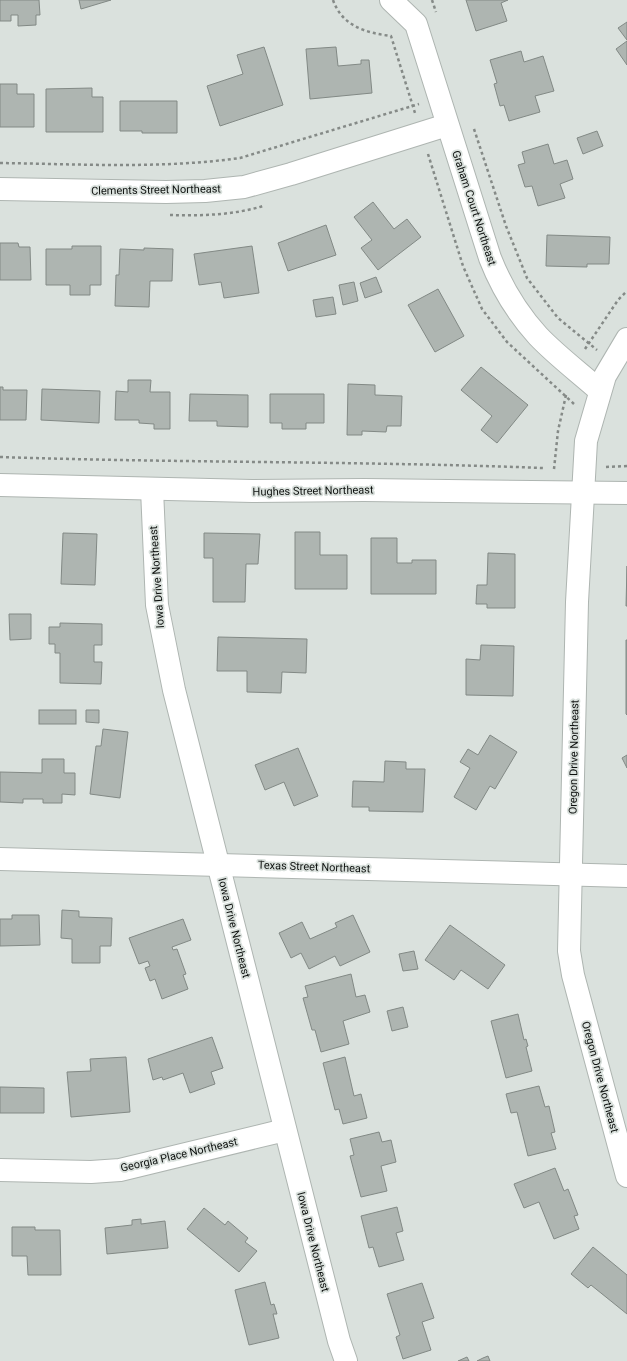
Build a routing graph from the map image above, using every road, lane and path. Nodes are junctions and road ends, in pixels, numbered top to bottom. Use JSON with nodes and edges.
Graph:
{"nodes":[{"id":1,"x":391,"y":0,"type":"edge"},
{"id":2,"x":432,"y":0,"type":"edge"},
{"id":3,"x":436,"y":15,"type":"dead end"},
{"id":4,"x":438,"y":97,"type":"junction"},
{"id":5,"x":472,"y":124,"type":"dead end"},
{"id":6,"x":447,"y":125,"type":"junction"},
{"id":7,"x":0,"y":163,"type":"edge"},
{"id":8,"x":0,"y":189,"type":"edge"},
{"id":9,"x":627,"y":339,"type":"edge"},
{"id":10,"x":613,"y":362,"type":"junction"},
{"id":11,"x":600,"y":391,"type":"junction"},
{"id":12,"x":0,"y":457,"type":"edge"},
{"id":13,"x":627,"y":466,"type":"edge"},
{"id":14,"x":584,"y":468,"type":"junction"},
{"id":15,"x":0,"y":485,"type":"edge"},
{"id":16,"x":152,"y":489,"type":"junction"},
{"id":17,"x":582,"y":492,"type":"junction"},
{"id":18,"x":627,"y":493,"type":"edge"},
{"id":19,"x":0,"y":859,"type":"edge"},
{"id":20,"x":218,"y":864,"type":"junction"},
{"id":21,"x":571,"y":874,"type":"junction"},
{"id":22,"x":627,"y":876,"type":"edge"},
{"id":23,"x":285,"y":1130,"type":"junction"},
{"id":24,"x":0,"y":1170,"type":"edge"},
{"id":25,"x":627,"y":1176,"type":"edge"},
{"id":26,"x":346,"y":1361,"type":"edge"}],
"edges":[{"from":1,"to":4,"type":"street","name":"Graham Court Northeast"},
{"from":2,"to":3,"type":"path"},
{"from":4,"to":6,"type":"street","name":"Graham Court Northeast"},
{"from":4,"to":7,"type":"path"},
{"from":5,"to":10,"type":"path"},
{"from":6,"to":8,"type":"street","name":"Clements Street Northeast"},
{"from":6,"to":11,"type":"street","name":"Graham Court Northeast"},
{"from":9,"to":10,"type":"street","name":"Oregon Drive Northeast"},
{"from":10,"to":11,"type":"street","name":"Oregon Drive Northeast"},
{"from":11,"to":14,"type":"street","name":"Oregon Drive Northeast"},
{"from":12,"to":14,"type":"path"},
{"from":13,"to":14,"type":"path"},
{"from":14,"to":17,"type":"street","name":"Oregon Drive Northeast"},
{"from":15,"to":16,"type":"street","name":"Hughes Street Northeast"},
{"from":16,"to":17,"type":"street","name":"Hughes Street Northeast"},
{"from":16,"to":20,"type":"street","name":"Iowa Drive Northeast"},
{"from":17,"to":18,"type":"street","name":"Hughes Street Northeast"},
{"from":17,"to":21,"type":"street","name":"Oregon Drive Northeast"},
{"from":19,"to":20,"type":"street","name":"Texas Street Northeast"},
{"from":20,"to":21,"type":"street","name":"Texas Street Northeast"},
{"from":20,"to":23,"type":"street","name":"Iowa Drive Northeast"},
{"from":21,"to":22,"type":"street","name":"Texas Street Northeast"},
{"from":21,"to":25,"type":"street","name":"Oregon Drive Northeast"},
{"from":23,"to":24,"type":"street","name":"Georgia Place Northeast"},
{"from":23,"to":26,"type":"street","name":"Iowa Drive Northeast"}]}
